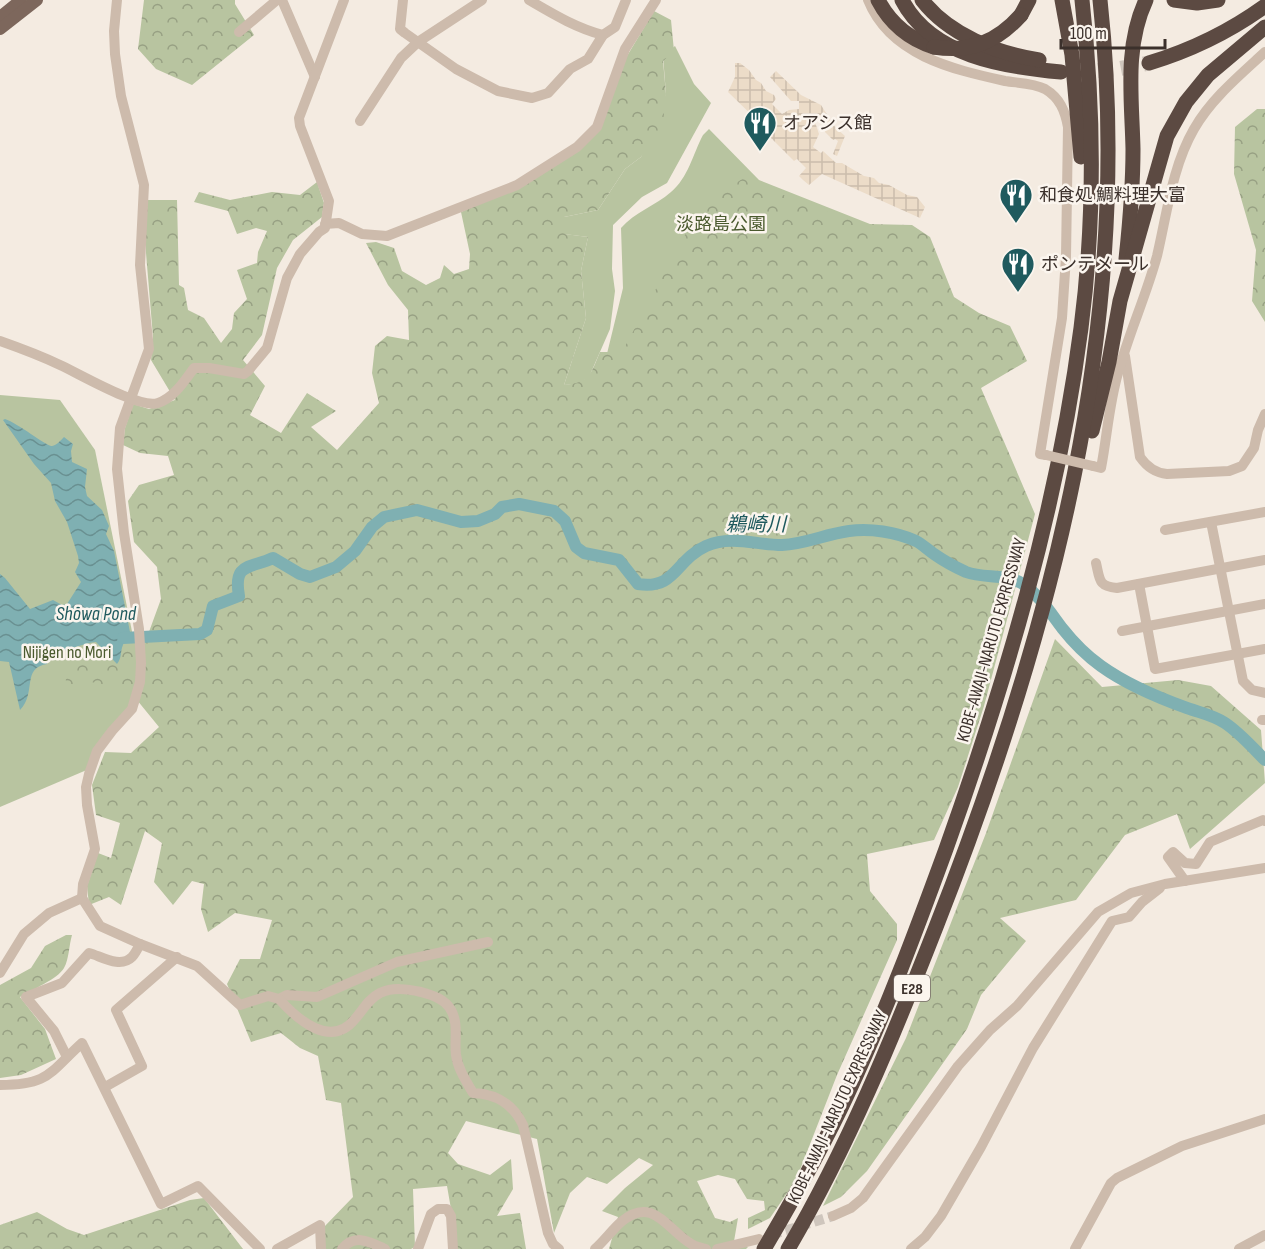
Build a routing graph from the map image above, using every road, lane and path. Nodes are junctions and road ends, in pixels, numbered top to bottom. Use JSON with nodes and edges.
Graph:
{"nodes":[{"id":1,"x":117,"y":0,"type":"edge"},
{"id":2,"x":277,"y":0,"type":"edge"},
{"id":3,"x":282,"y":0,"type":"edge"},
{"id":4,"x":344,"y":0,"type":"edge"},
{"id":5,"x":403,"y":0,"type":"edge"},
{"id":6,"x":482,"y":0,"type":"edge"},
{"id":7,"x":529,"y":0,"type":"edge"},
{"id":8,"x":626,"y":0,"type":"edge"},
{"id":9,"x":653,"y":0,"type":"edge"},
{"id":10,"x":868,"y":0,"type":"edge"},
{"id":11,"x":878,"y":0,"type":"edge"},
{"id":12,"x":902,"y":0,"type":"edge"},
{"id":13,"x":921,"y":0,"type":"edge"},
{"id":14,"x":935,"y":0,"type":"edge"},
{"id":15,"x":1029,"y":0,"type":"edge"},
{"id":16,"x":1062,"y":0,"type":"edge"},
{"id":17,"x":1082,"y":0,"type":"edge"},
{"id":18,"x":1100,"y":0,"type":"edge"},
{"id":19,"x":1146,"y":0,"type":"edge"},
{"id":20,"x":1174,"y":0,"type":"edge"},
{"id":21,"x":1218,"y":0,"type":"edge"},
{"id":22,"x":1259,"y":0,"type":"edge"},
{"id":23,"x":29,"y":2,"type":"edge"},
{"id":24,"x":1265,"y":6,"type":"edge"},
{"id":25,"x":1019,"y":8,"type":"edge"},
{"id":26,"x":0,"y":17,"type":"edge"},
{"id":27,"x":1265,"y":27,"type":"edge"},
{"id":28,"x":0,"y":29,"type":"edge"},
{"id":29,"x":239,"y":32,"type":"dead end"},
{"id":30,"x":603,"y":35,"type":"junction"},
{"id":31,"x":418,"y":42,"type":"junction"},
{"id":32,"x":993,"y":48,"type":"junction"},
{"id":33,"x":1265,"y":52,"type":"edge"},
{"id":34,"x":315,"y":77,"type":"junction"},
{"id":35,"x":360,"y":121,"type":"dead end"},
{"id":36,"x":325,"y":224,"type":"junction"},
{"id":37,"x":1088,"y":249,"type":"junction"},
{"id":38,"x":1120,"y":301,"type":"junction"},
{"id":39,"x":0,"y":341,"type":"edge"},
{"id":40,"x":1125,"y":352,"type":"junction"},
{"id":41,"x":130,"y":398,"type":"junction"},
{"id":42,"x":1265,"y":414,"type":"edge"},
{"id":43,"x":1072,"y":492,"type":"junction"},
{"id":44,"x":1265,"y":512,"type":"edge"},
{"id":45,"x":1211,"y":522,"type":"junction"},
{"id":46,"x":1165,"y":530,"type":"dead end"},
{"id":47,"x":1265,"y":560,"type":"edge"},
{"id":48,"x":1096,"y":563,"type":"dead end"},
{"id":49,"x":1221,"y":568,"type":"junction"},
{"id":50,"x":1139,"y":584,"type":"junction"},
{"id":51,"x":1265,"y":604,"type":"edge"},
{"id":52,"x":1229,"y":610,"type":"junction"},
{"id":53,"x":1147,"y":626,"type":"junction"},
{"id":54,"x":1122,"y":631,"type":"dead end"},
{"id":55,"x":1265,"y":649,"type":"edge"},
{"id":56,"x":1238,"y":654,"type":"junction"},
{"id":57,"x":1265,"y":693,"type":"edge"},
{"id":58,"x":1265,"y":821,"type":"edge"},
{"id":59,"x":1265,"y":868,"type":"edge"},
{"id":60,"x":1185,"y":881,"type":"junction"},
{"id":61,"x":1165,"y":884,"type":"junction"},
{"id":62,"x":82,"y":898,"type":"junction"},
{"id":63,"x":488,"y":942,"type":"dead end"},
{"id":64,"x":140,"y":944,"type":"junction"},
{"id":65,"x":177,"y":957,"type":"junction"},
{"id":66,"x":0,"y":973,"type":"edge"},
{"id":67,"x":279,"y":999,"type":"junction"},
{"id":68,"x":67,"y":1057,"type":"junction"},
{"id":69,"x":0,"y":1085,"type":"edge"},
{"id":70,"x":105,"y":1087,"type":"junction"},
{"id":71,"x":1265,"y":1119,"type":"edge"},
{"id":72,"x":834,"y":1216,"type":"tunnel mouth"},
{"id":73,"x":1265,"y":1235,"type":"edge"},
{"id":74,"x":605,"y":1240,"type":"junction"},
{"id":75,"x":761,"y":1244,"type":"edge"},
{"id":76,"x":260,"y":1249,"type":"edge"},
{"id":77,"x":277,"y":1249,"type":"edge"},
{"id":78,"x":321,"y":1249,"type":"edge"},
{"id":79,"x":342,"y":1249,"type":"edge"},
{"id":80,"x":385,"y":1249,"type":"edge"},
{"id":81,"x":418,"y":1249,"type":"edge"},
{"id":82,"x":453,"y":1249,"type":"edge"},
{"id":83,"x":559,"y":1249,"type":"edge"},
{"id":84,"x":595,"y":1249,"type":"edge"},
{"id":85,"x":614,"y":1249,"type":"edge"},
{"id":86,"x":706,"y":1249,"type":"edge"},
{"id":87,"x":717,"y":1249,"type":"edge"},
{"id":88,"x":788,"y":1249,"type":"edge"},
{"id":89,"x":911,"y":1249,"type":"edge"},
{"id":90,"x":1075,"y":1249,"type":"edge"},
{"id":91,"x":1239,"y":1249,"type":"edge"}],
"edges":[{"from":1,"to":41,"type":"street"},
{"from":2,"to":29,"type":"street"},
{"from":3,"to":34,"type":"street"},
{"from":4,"to":34,"type":"street"},
{"from":5,"to":31,"type":"street"},
{"from":6,"to":31,"type":"street"},
{"from":7,"to":30,"type":"street"},
{"from":8,"to":30,"type":"street"},
{"from":9,"to":36,"type":"street"},
{"from":10,"to":40,"type":"street","bridge":true},
{"from":11,"to":25,"type":"highway","bridge":true},
{"from":12,"to":32,"type":"highway"},
{"from":13,"to":32,"type":"highway"},
{"from":14,"to":32,"type":"highway"},
{"from":15,"to":25,"type":"highway"},
{"from":16,"to":37,"type":"highway"},
{"from":17,"to":37,"type":"highway","name":"KOBE-AWAJI-NARUTO EXPRESSWAY","number":"E28"},
{"from":18,"to":43,"type":"highway","name":"KOBE-AWAJI-NARUTO EXPRESSWAY","number":"E28"},
{"from":19,"to":38,"type":"highway"},
{"from":20,"to":21,"type":"highway"},
{"from":22,"to":24,"type":"highway"},
{"from":23,"to":26,"type":"main road"},
{"from":23,"to":28,"type":"main road"},
{"from":27,"to":38,"type":"highway"},
{"from":30,"to":31,"type":"street"},
{"from":31,"to":35,"type":"street"},
{"from":33,"to":40,"type":"street"},
{"from":34,"to":36,"type":"street"},
{"from":36,"to":41,"type":"street"},
{"from":37,"to":75,"type":"highway","name":"KOBE-AWAJI-NARUTO EXPRESSWAY","number":"E28"},
{"from":38,"to":43,"type":"highway"},
{"from":39,"to":41,"type":"street"},
{"from":40,"to":42,"type":"street"},
{"from":41,"to":62,"type":"street"},
{"from":43,"to":88,"type":"highway","name":"KOBE-AWAJI-NARUTO EXPRESSWAY","number":"E28"},
{"from":44,"to":45,"type":"street"},
{"from":45,"to":46,"type":"street"},
{"from":45,"to":49,"type":"street"},
{"from":47,"to":49,"type":"street"},
{"from":48,"to":50,"type":"street"},
{"from":49,"to":50,"type":"street"},
{"from":49,"to":52,"type":"street"},
{"from":50,"to":53,"type":"street"},
{"from":51,"to":52,"type":"street"},
{"from":52,"to":53,"type":"street"},
{"from":52,"to":56,"type":"street"},
{"from":53,"to":54,"type":"street"},
{"from":53,"to":56,"type":"street"},
{"from":55,"to":56,"type":"street"},
{"from":56,"to":57,"type":"street"},
{"from":58,"to":60,"type":"street"},
{"from":59,"to":60,"type":"street"},
{"from":60,"to":61,"type":"street"},
{"from":61,"to":72,"type":"street"},
{"from":61,"to":89,"type":"street"},
{"from":62,"to":64,"type":"street"},
{"from":62,"to":66,"type":"street"},
{"from":63,"to":67,"type":"street"},
{"from":64,"to":65,"type":"street"},
{"from":64,"to":68,"type":"street"},
{"from":65,"to":67,"type":"street"},
{"from":65,"to":70,"type":"street"},
{"from":67,"to":83,"type":"street"},
{"from":68,"to":69,"type":"street"},
{"from":68,"to":70,"type":"street"},
{"from":70,"to":76,"type":"street"},
{"from":71,"to":90,"type":"street"},
{"from":73,"to":91,"type":"street"},
{"from":74,"to":84,"type":"street"},
{"from":74,"to":85,"type":"street"},
{"from":74,"to":86,"type":"street"},
{"from":75,"to":87,"type":"street"},
{"from":77,"to":78,"type":"street"},
{"from":79,"to":80,"type":"street"},
{"from":81,"to":82,"type":"street"}]}
